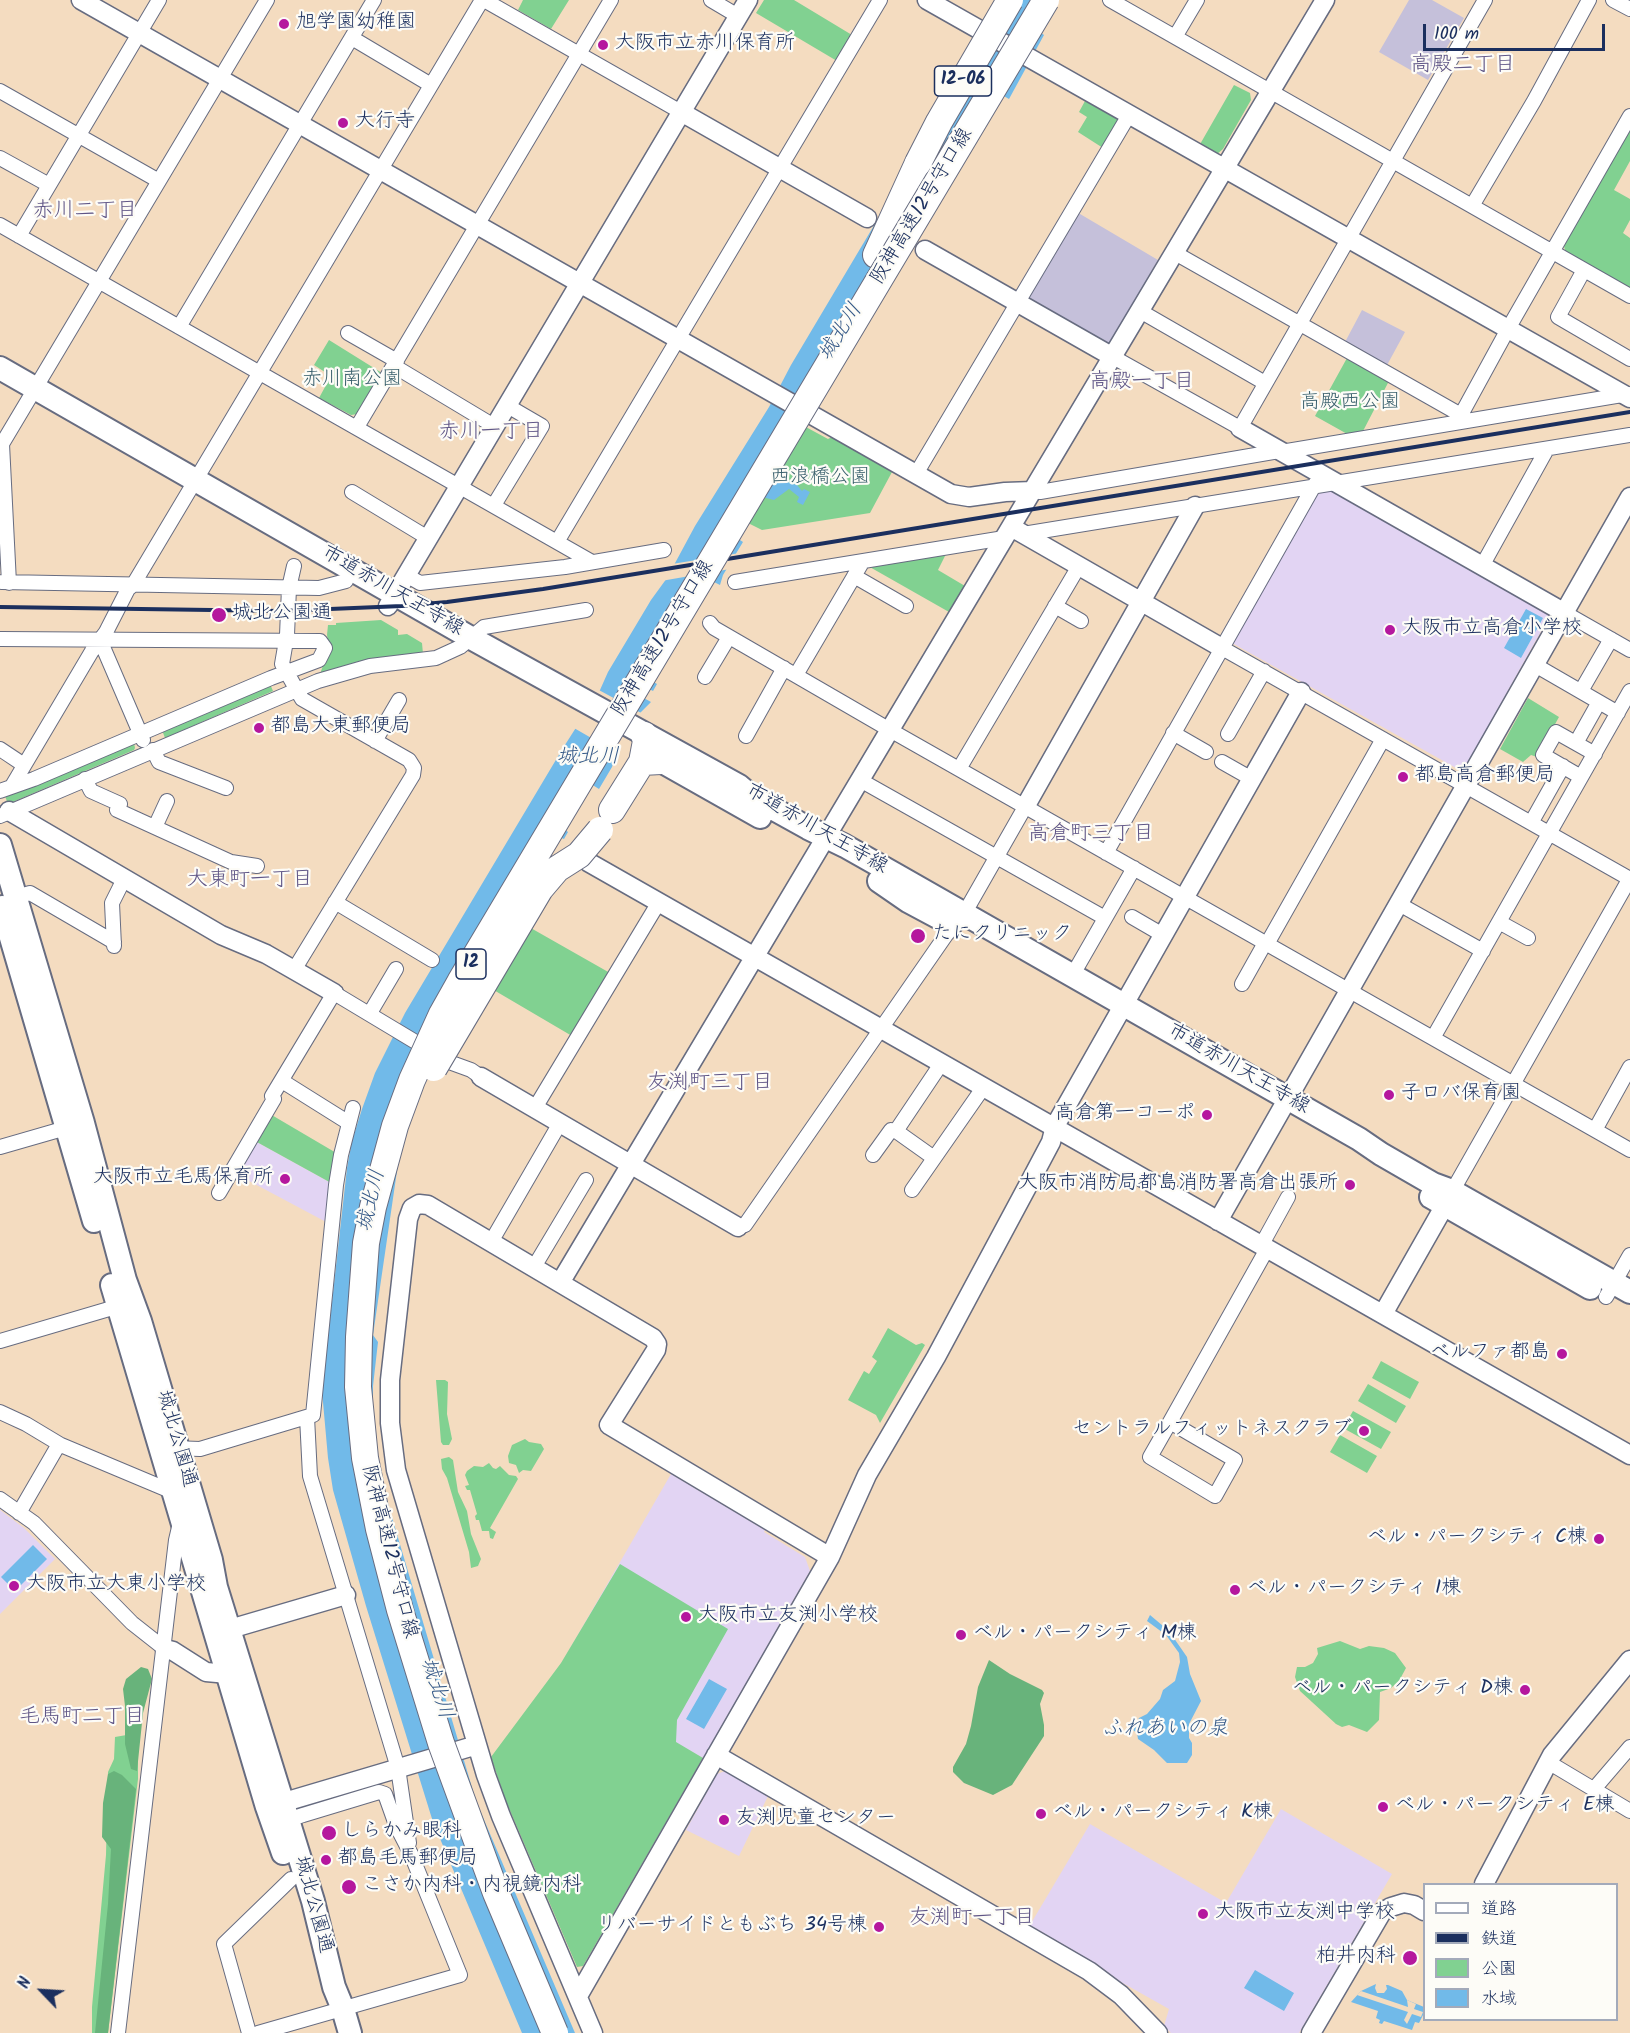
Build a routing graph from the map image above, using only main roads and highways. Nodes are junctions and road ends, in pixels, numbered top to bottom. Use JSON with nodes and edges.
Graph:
{"nodes":[{"id":1,"x":1010,"y":0,"type":"edge"},
{"id":2,"x":1028,"y":0,"type":"edge"},
{"id":3,"x":1046,"y":0,"type":"edge"},
{"id":4,"x":876,"y":255,"type":"junction"},
{"id":5,"x":0,"y":368,"type":"edge"},
{"id":6,"x":0,"y":385,"type":"edge"},
{"id":7,"x":31,"y":394,"type":"junction"},
{"id":8,"x":193,"y":486,"type":"junction"},
{"id":9,"x":396,"y":591,"type":"junction"},
{"id":10,"x":645,"y":751,"type":"junction"},
{"id":11,"x":822,"y":844,"type":"junction"},
{"id":12,"x":0,"y":845,"type":"edge"},
{"id":13,"x":8,"y":898,"type":"edge"},
{"id":14,"x":958,"y":920,"type":"junction"},
{"id":15,"x":10,"y":925,"type":"edge"},
{"id":16,"x":1120,"y":1012,"type":"junction"},
{"id":17,"x":1617,"y":1291,"type":"edge"},
{"id":18,"x":1630,"y":1307,"type":"edge"},
{"id":19,"x":360,"y":1315,"type":"junction"},
{"id":20,"x":169,"y":1449,"type":"junction"},
{"id":21,"x":235,"y":1672,"type":"junction"},
{"id":22,"x":280,"y":1811,"type":"junction"},
{"id":23,"x":336,"y":2018,"type":"edge"},
{"id":24,"x":350,"y":2033,"type":"edge"},
{"id":25,"x":539,"y":2033,"type":"edge"},
{"id":26,"x":555,"y":2033,"type":"edge"}],
"edges":[{"from":1,"to":4,"type":"highway","number":"12-06","bridge":true},
{"from":2,"to":4,"type":"highway","name":"阪神高速12号守口線","number":"12"},
{"from":3,"to":19,"type":"highway","name":"阪神高速12号守口線","number":"12","bridge":true},
{"from":4,"to":25,"type":"highway","name":"阪神高速12号守口線","number":"12"},
{"from":5,"to":7,"type":"main road","name":"市道赤川天王寺線"},
{"from":6,"to":7,"type":"main road","name":"市道赤川天王寺線"},
{"from":7,"to":8,"type":"main road","name":"市道赤川天王寺線"},
{"from":8,"to":9,"type":"main road","name":"市道赤川天王寺線"},
{"from":8,"to":9,"type":"main road","name":"市道赤川天王寺線"},
{"from":9,"to":10,"type":"main road","name":"市道赤川天王寺線"},
{"from":10,"to":11,"type":"main road","name":"市道赤川天王寺線"},
{"from":10,"to":11,"type":"main road","name":"市道赤川天王寺線"},
{"from":10,"to":19,"type":"highway","bridge":true},
{"from":11,"to":14,"type":"main road","name":"市道赤川天王寺線"},
{"from":12,"to":13,"type":"main road","name":"城北公園通"},
{"from":13,"to":15,"type":"main road","name":"城北公園通"},
{"from":14,"to":16,"type":"main road","name":"市道赤川天王寺線"},
{"from":14,"to":16,"type":"main road","name":"市道赤川天王寺線"},
{"from":15,"to":20,"type":"main road","name":"城北公園通"},
{"from":16,"to":17,"type":"main road","name":"市道赤川天王寺線"},
{"from":17,"to":18,"type":"main road","name":"市道赤川天王寺線"},
{"from":19,"to":26,"type":"highway","name":"阪神高速12号守口線","number":"12","bridge":true},
{"from":20,"to":21,"type":"main road","name":"城北公園通"},
{"from":20,"to":21,"type":"main road","name":"城北公園通"},
{"from":21,"to":22,"type":"main road","name":"城北公園通"},
{"from":22,"to":23,"type":"main road","name":"城北公園通"},
{"from":22,"to":23,"type":"main road","name":"城北公園通"},
{"from":23,"to":24,"type":"main road","name":"城北公園通"}]}
